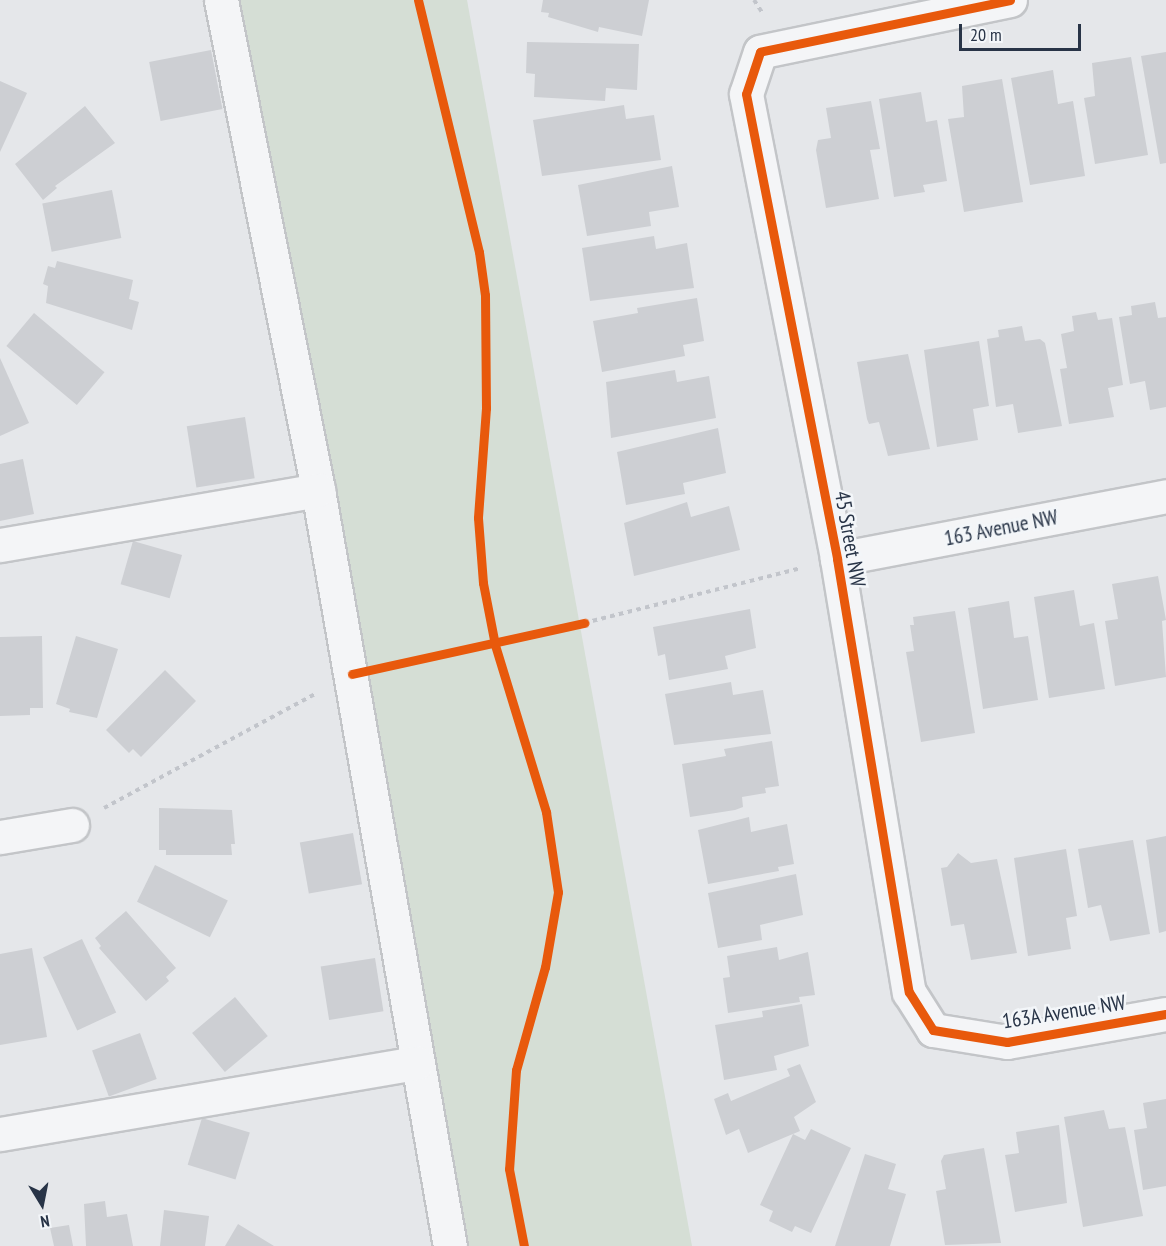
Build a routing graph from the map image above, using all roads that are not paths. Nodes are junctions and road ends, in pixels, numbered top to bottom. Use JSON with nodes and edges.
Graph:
{"nodes":[{"id":1,"x":221,"y":0,"type":"edge"},
{"id":2,"x":1010,"y":0,"type":"edge"},
{"id":3,"x":318,"y":490,"type":"junction"},
{"id":4,"x":1166,"y":496,"type":"edge"},
{"id":5,"x":0,"y":545,"type":"edge"},
{"id":6,"x":837,"y":559,"type":"junction"},
{"id":7,"x":72,"y":825,"type":"road end"},
{"id":8,"x":0,"y":837,"type":"edge"},
{"id":9,"x":1166,"y":1014,"type":"edge"},
{"id":10,"x":933,"y":1030,"type":"joint"},
{"id":11,"x":417,"y":1063,"type":"junction"},
{"id":12,"x":0,"y":1134,"type":"edge"},
{"id":13,"x":450,"y":1246,"type":"edge"}],
"edges":[{"from":1,"to":3,"type":"street"},
{"from":2,"to":6,"type":"street","name":"45 Street NW"},
{"from":3,"to":5,"type":"street"},
{"from":3,"to":11,"type":"street"},
{"from":4,"to":6,"type":"street","name":"163 Avenue NW"},
{"from":6,"to":10,"type":"street","name":"45 Street NW"},
{"from":7,"to":8,"type":"street"},
{"from":9,"to":10,"type":"street","name":"163A Avenue NW"},
{"from":11,"to":12,"type":"street"},
{"from":11,"to":13,"type":"street"}]}
